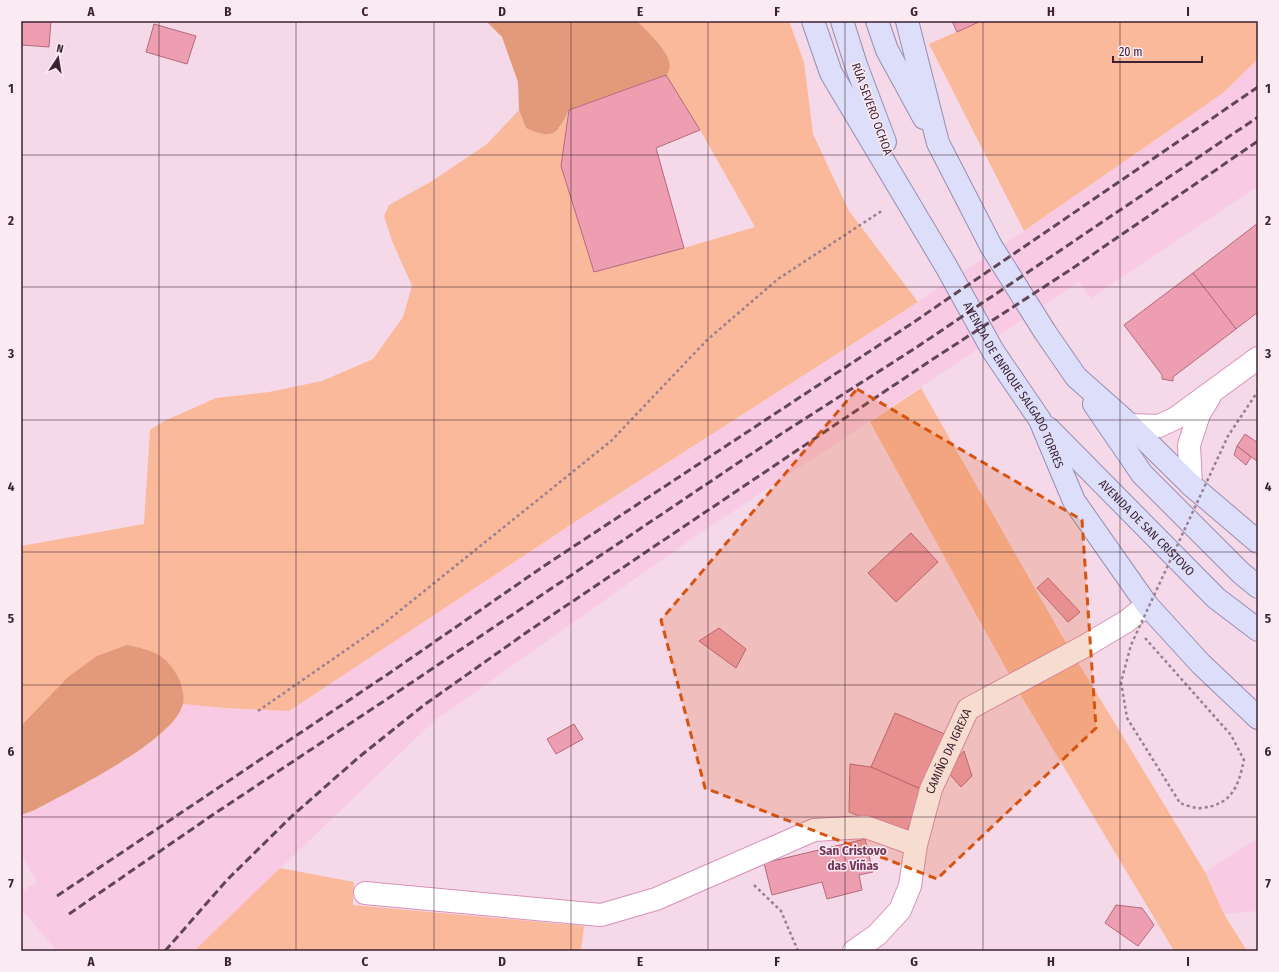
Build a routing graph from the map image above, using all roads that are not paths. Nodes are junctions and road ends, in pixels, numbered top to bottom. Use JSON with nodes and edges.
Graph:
{"nodes":[{"id":1,"x":813,"y":21,"type":"edge"},
{"id":2,"x":842,"y":21,"type":"edge"},
{"id":3,"x":877,"y":21,"type":"edge"},
{"id":4,"x":907,"y":21,"type":"edge"},
{"id":5,"x":938,"y":143,"type":"junction"},
{"id":6,"x":905,"y":196,"type":"junction"},
{"id":7,"x":1258,"y":358,"type":"edge"},
{"id":8,"x":1076,"y":377,"type":"junction"},
{"id":9,"x":1214,"y":390,"type":"junction"},
{"id":10,"x":1040,"y":420,"type":"junction"},
{"id":11,"x":1130,"y":425,"type":"junction"},
{"id":12,"x":1191,"y":485,"type":"junction"},
{"id":13,"x":1258,"y":542,"type":"edge"},
{"id":14,"x":1258,"y":587,"type":"edge"},
{"id":15,"x":1147,"y":605,"type":"junction"},
{"id":16,"x":1258,"y":630,"type":"edge"},
{"id":17,"x":1258,"y":718,"type":"edge"},
{"id":18,"x":916,"y":845,"type":"junction"},
{"id":19,"x":365,"y":893,"type":"dead end"},
{"id":20,"x":854,"y":951,"type":"edge"}],
"edges":[{"from":1,"to":6,"type":"main road","name":"AVENIDA DE ENRIQUE SALGADO TORRES"},
{"from":2,"to":6,"type":"main road","name":"RÚA SEVERO OCHOA"},
{"from":3,"to":5,"type":"main road"},
{"from":4,"to":5,"type":"main road"},
{"from":5,"to":8,"type":"main road"},
{"from":6,"to":10,"type":"main road","name":"AVENIDA DE ENRIQUE SALGADO TORRES"},
{"from":7,"to":9,"type":"street"},
{"from":8,"to":11,"type":"main road"},
{"from":8,"to":14,"type":"main road"},
{"from":9,"to":11,"type":"street"},
{"from":9,"to":12,"type":"street"},
{"from":10,"to":15,"type":"main road","name":"AVENIDA DE ENRIQUE SALGADO TORRES"},
{"from":10,"to":16,"type":"main road","name":"AVENIDA DE SAN CRISTOVO"},
{"from":11,"to":12,"type":"main road"},
{"from":12,"to":13,"type":"main road"},
{"from":15,"to":17,"type":"main road","name":"AVENIDA DE ENRIQUE SALGADO TORRES"},
{"from":15,"to":18,"type":"street","name":"CAMIÑO DA IGREXA"},
{"from":18,"to":19,"type":"street"},
{"from":18,"to":20,"type":"street","name":"CAMIÑO DA IGREXA"}]}
